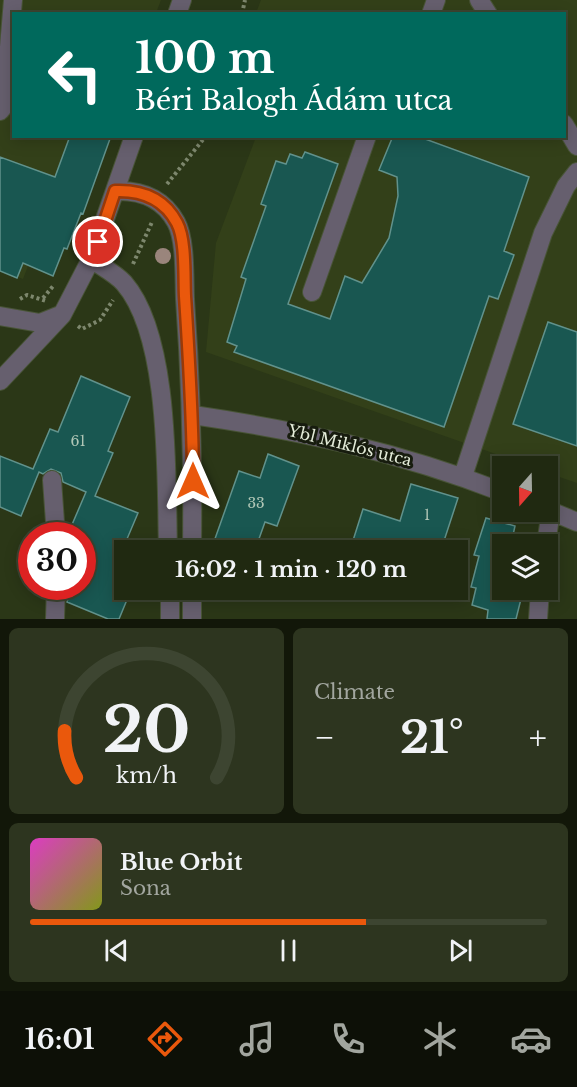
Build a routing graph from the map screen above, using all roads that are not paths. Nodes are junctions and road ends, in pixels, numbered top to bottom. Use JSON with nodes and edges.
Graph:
{"nodes":[{"id":1,"x":13,"y":0,"type":"edge"},
{"id":2,"x":0,"y":111,"type":"edge"},
{"id":3,"x":566,"y":127,"type":"edge"},
{"id":4,"x":133,"y":138,"type":"edge"},
{"id":5,"x":366,"y":138,"type":"edge"},
{"id":6,"x":577,"y":146,"type":"edge"},
{"id":7,"x":577,"y":172,"type":"edge"},
{"id":8,"x":115,"y":191,"type":"junction"},
{"id":9,"x":91,"y":259,"type":"junction"},
{"id":10,"x":312,"y":292,"type":"dead end"},
{"id":11,"x":0,"y":315,"type":"edge"},
{"id":12,"x":62,"y":315,"type":"junction"},
{"id":13,"x":0,"y":381,"type":"edge"},
{"id":14,"x":193,"y":415,"type":"junction"},
{"id":15,"x":463,"y":476,"type":"junction"},
{"id":16,"x":52,"y":480,"type":"dead end"},
{"id":17,"x":492,"y":488,"type":"edge"},
{"id":18,"x":558,"y":514,"type":"edge"},
{"id":19,"x":55,"y":522,"type":"edge"},
{"id":20,"x":577,"y":522,"type":"edge"},
{"id":21,"x":168,"y":540,"type":"edge"},
{"id":22,"x":192,"y":540,"type":"edge"},
{"id":23,"x":56,"y":600,"type":"edge"},
{"id":24,"x":170,"y":600,"type":"edge"},
{"id":25,"x":192,"y":600,"type":"edge"},
{"id":26,"x":539,"y":600,"type":"edge"},
{"id":27,"x":55,"y":619,"type":"edge"},
{"id":28,"x":170,"y":619,"type":"edge"},
{"id":29,"x":192,"y":619,"type":"edge"},
{"id":30,"x":538,"y":619,"type":"edge"}],
"edges":[{"from":1,"to":2,"type":"street"},
{"from":3,"to":6,"type":"street"},
{"from":4,"to":8,"type":"street"},
{"from":5,"to":10,"type":"street"},
{"from":7,"to":15,"type":"street"},
{"from":8,"to":9,"type":"street"},
{"from":8,"to":14,"type":"street"},
{"from":9,"to":12,"type":"street"},
{"from":9,"to":21,"type":"street"},
{"from":11,"to":12,"type":"street"},
{"from":12,"to":13,"type":"street"},
{"from":14,"to":15,"type":"street","name":"Ybl Miklós utca"},
{"from":14,"to":22,"type":"street"},
{"from":15,"to":17,"type":"street","name":"Ybl Miklós utca"},
{"from":16,"to":19,"type":"street"},
{"from":18,"to":20,"type":"street"},
{"from":23,"to":27,"type":"street"},
{"from":24,"to":28,"type":"street"},
{"from":25,"to":29,"type":"street"},
{"from":26,"to":30,"type":"street"}]}
